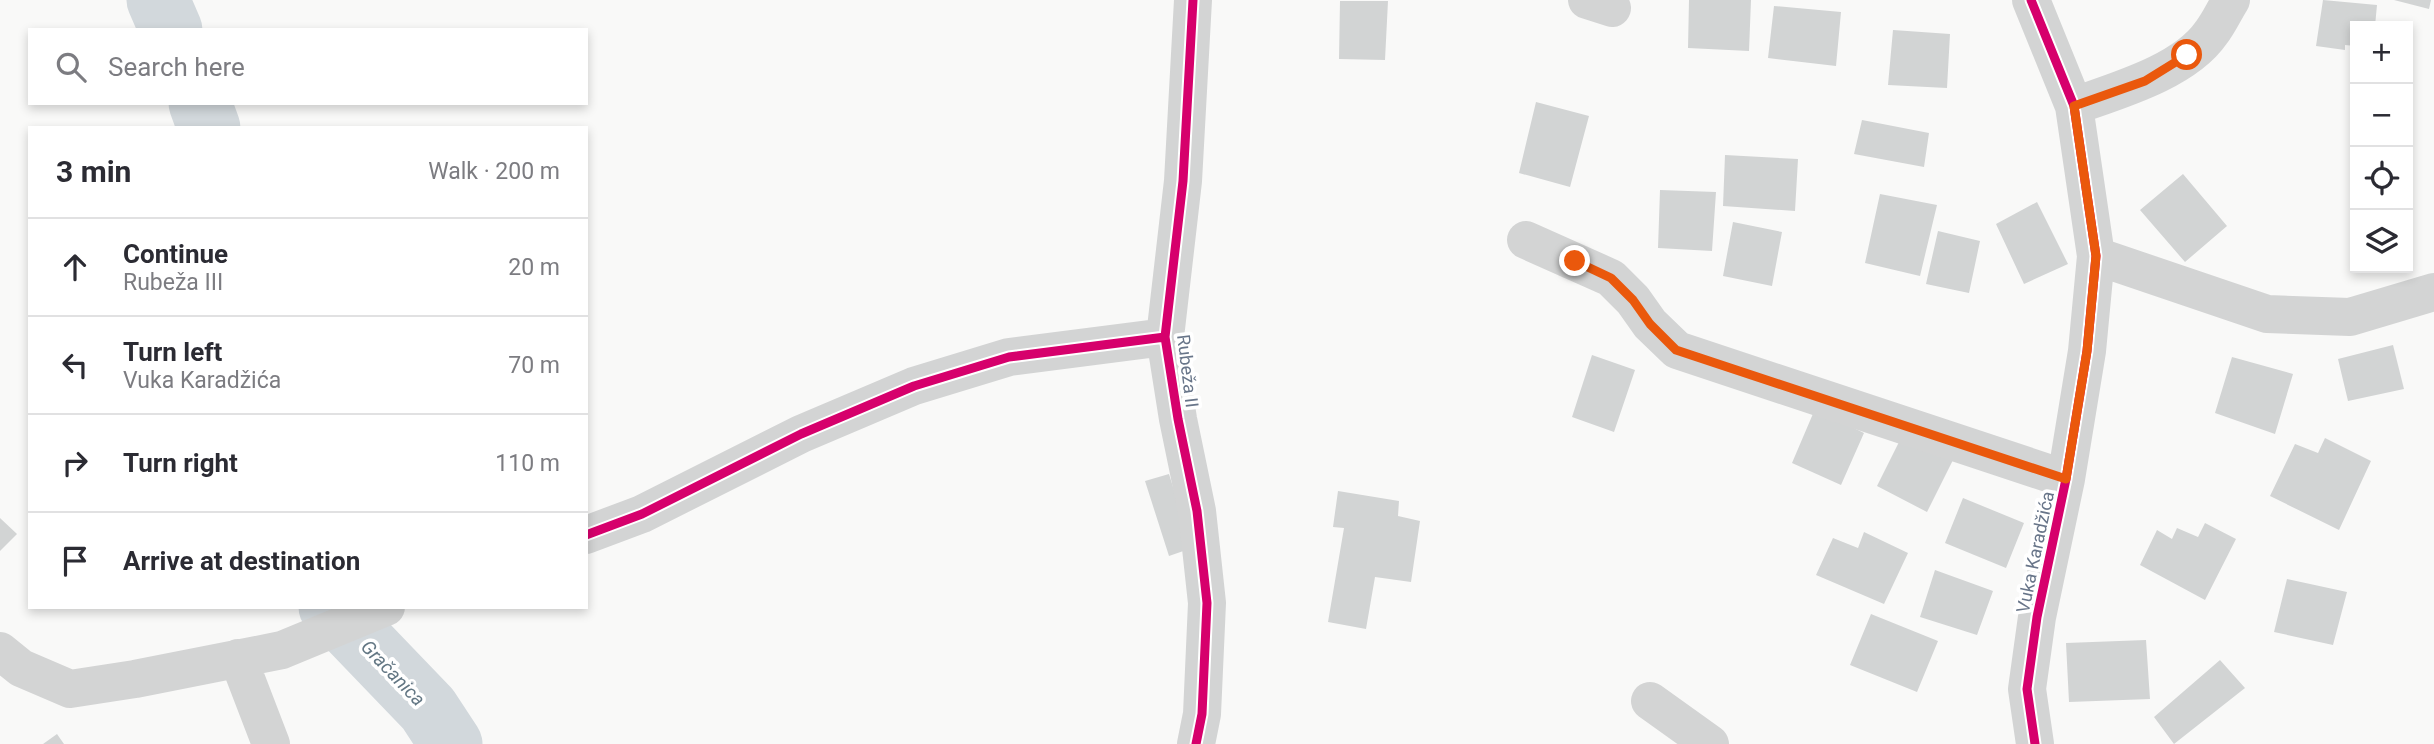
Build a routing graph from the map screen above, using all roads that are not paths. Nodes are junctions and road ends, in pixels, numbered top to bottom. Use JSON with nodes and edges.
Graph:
{"nodes":[{"id":1,"x":1193,"y":0,"type":"edge"},
{"id":2,"x":2031,"y":0,"type":"edge"},
{"id":3,"x":2231,"y":0,"type":"edge"},
{"id":4,"x":2074,"y":106,"type":"junction"},
{"id":5,"x":1527,"y":240,"type":"dead end"},
{"id":6,"x":2096,"y":256,"type":"junction"},
{"id":7,"x":2434,"y":292,"type":"edge"},
{"id":8,"x":1165,"y":337,"type":"junction"},
{"id":9,"x":2066,"y":479,"type":"junction"},
{"id":10,"x":588,"y":535,"type":"edge"},
{"id":11,"x":375,"y":611,"type":"edge"},
{"id":12,"x":0,"y":651,"type":"edge"},
{"id":13,"x":238,"y":658,"type":"junction"},
{"id":14,"x":1650,"y":701,"type":"dead end"},
{"id":15,"x":2027,"y":742,"type":"edge"},
{"id":16,"x":271,"y":744,"type":"edge"},
{"id":17,"x":1196,"y":744,"type":"edge"},
{"id":18,"x":1710,"y":744,"type":"edge"}],
"edges":[{"from":1,"to":8,"type":"street","name":"Rubeža II"},
{"from":2,"to":4,"type":"street","name":"Vuka Karadžića"},
{"from":3,"to":4,"type":"street"},
{"from":4,"to":6,"type":"street","name":"Vuka Karadžića"},
{"from":5,"to":9,"type":"street"},
{"from":6,"to":7,"type":"street"},
{"from":6,"to":9,"type":"street","name":"Vuka Karadžića"},
{"from":8,"to":10,"type":"street"},
{"from":8,"to":17,"type":"street","name":"Rubeža II"},
{"from":9,"to":15,"type":"street","name":"Vuka Karadžića"},
{"from":11,"to":13,"type":"street"},
{"from":12,"to":13,"type":"street"},
{"from":13,"to":16,"type":"street"},
{"from":14,"to":18,"type":"street"}]}
